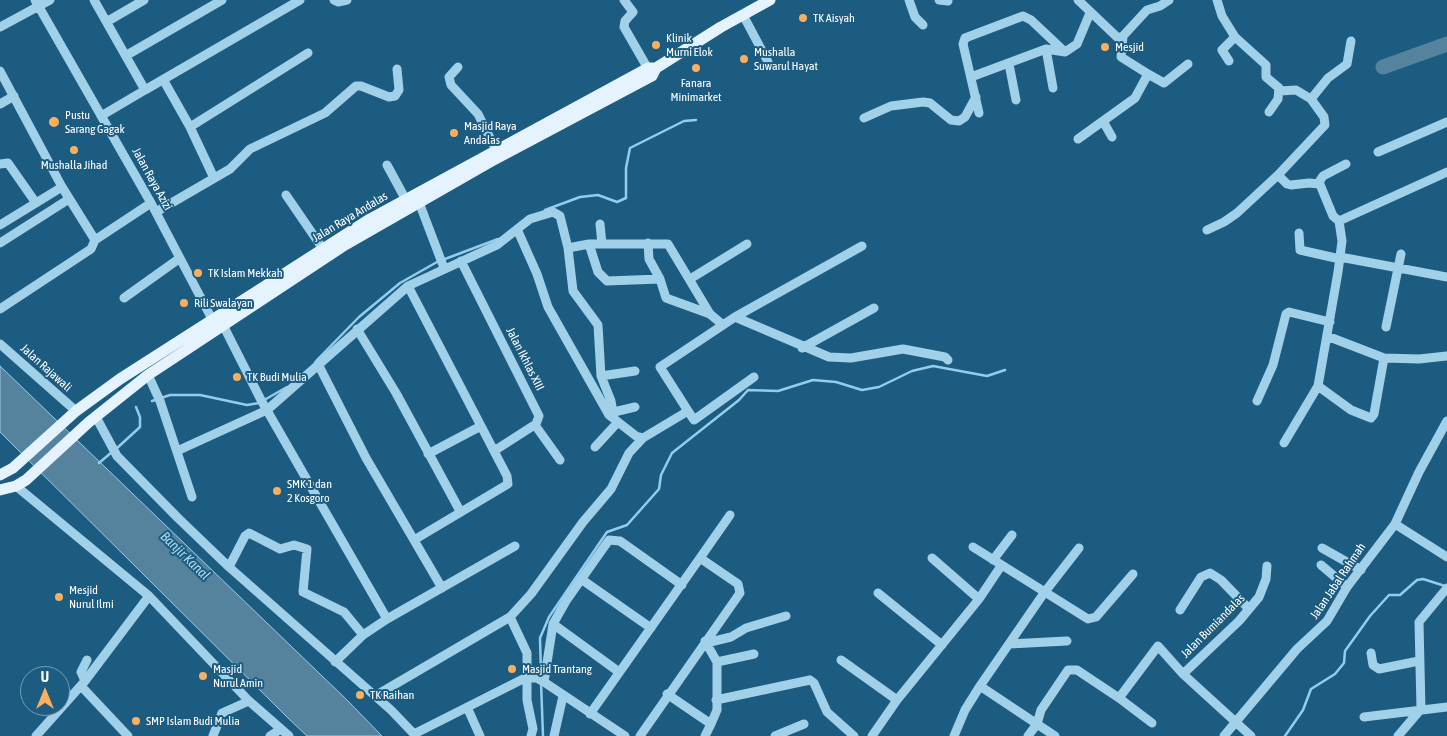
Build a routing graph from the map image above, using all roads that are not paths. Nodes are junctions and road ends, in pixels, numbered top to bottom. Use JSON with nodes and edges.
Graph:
{"nodes":[{"id":1,"x":50,"y":0,"type":"edge"},
{"id":2,"x":94,"y":0,"type":"edge"},
{"id":3,"x":144,"y":0,"type":"edge"},
{"id":4,"x":222,"y":0,"type":"edge"},
{"id":5,"x":300,"y":0,"type":"edge"},
{"id":6,"x":334,"y":0,"type":"edge"},
{"id":7,"x":347,"y":0,"type":"edge"},
{"id":8,"x":624,"y":0,"type":"edge"},
{"id":9,"x":770,"y":0,"type":"edge"},
{"id":10,"x":910,"y":0,"type":"edge"},
{"id":11,"x":939,"y":0,"type":"edge"},
{"id":12,"x":1078,"y":0,"type":"edge"},
{"id":13,"x":1169,"y":0,"type":"edge"},
{"id":14,"x":1217,"y":0,"type":"edge"},
{"id":15,"x":948,"y":1,"type":"edge"},
{"id":16,"x":37,"y":3,"type":"edge"},
{"id":17,"x":1090,"y":13,"type":"junction"},
{"id":18,"x":743,"y":15,"type":"junction"},
{"id":19,"x":108,"y":21,"type":"junction"},
{"id":20,"x":923,"y":25,"type":"dead end"},
{"id":21,"x":0,"y":27,"type":"edge"},
{"id":22,"x":1123,"y":36,"type":"junction"},
{"id":23,"x":1235,"y":37,"type":"junction"},
{"id":24,"x":1351,"y":40,"type":"dead end"},
{"id":25,"x":1046,"y":50,"type":"junction"},
{"id":26,"x":1065,"y":52,"type":"junction"},
{"id":27,"x":308,"y":53,"type":"dead end"},
{"id":28,"x":127,"y":55,"type":"junction"},
{"id":29,"x":1228,"y":61,"type":"dead end"},
{"id":30,"x":768,"y":62,"type":"dead end"},
{"id":31,"x":1009,"y":64,"type":"junction"},
{"id":32,"x":1188,"y":64,"type":"dead end"},
{"id":33,"x":458,"y":67,"type":"dead end"},
{"id":34,"x":397,"y":69,"type":"dead end"},
{"id":35,"x":0,"y":71,"type":"edge"},
{"id":36,"x":652,"y":71,"type":"junction"},
{"id":37,"x":1148,"y":74,"type":"junction"},
{"id":38,"x":971,"y":77,"type":"junction"},
{"id":39,"x":164,"y":81,"type":"junction"},
{"id":40,"x":1053,"y":88,"type":"dead end"},
{"id":41,"x":145,"y":90,"type":"junction"},
{"id":42,"x":1280,"y":91,"type":"junction"},
{"id":43,"x":14,"y":96,"type":"junction"},
{"id":44,"x":976,"y":97,"type":"junction"},
{"id":45,"x":1311,"y":99,"type":"junction"},
{"id":46,"x":1016,"y":100,"type":"dead end"},
{"id":47,"x":0,"y":104,"type":"edge"},
{"id":48,"x":1269,"y":112,"type":"dead end"},
{"id":49,"x":575,"y":113,"type":"junction"},
{"id":50,"x":980,"y":113,"type":"dead end"},
{"id":51,"x":102,"y":116,"type":"junction"},
{"id":52,"x":864,"y":118,"type":"dead end"},
{"id":53,"x":1447,"y":122,"type":"edge"},
{"id":54,"x":1104,"y":123,"type":"junction"},
{"id":55,"x":190,"y":127,"type":"junction"},
{"id":56,"x":1112,"y":137,"type":"dead end"},
{"id":57,"x":1078,"y":139,"type":"dead end"},
{"id":58,"x":496,"y":150,"type":"junction"},
{"id":59,"x":1378,"y":152,"type":"dead end"},
{"id":60,"x":0,"y":164,"type":"edge"},
{"id":61,"x":1346,"y":164,"type":"dead end"},
{"id":62,"x":387,"y":165,"type":"dead end"},
{"id":63,"x":1447,"y":172,"type":"edge"},
{"id":64,"x":1278,"y":175,"type":"junction"},
{"id":65,"x":214,"y":178,"type":"junction"},
{"id":66,"x":1319,"y":184,"type":"junction"},
{"id":67,"x":62,"y":187,"type":"junction"},
{"id":68,"x":286,"y":195,"type":"dead end"},
{"id":69,"x":69,"y":199,"type":"junction"},
{"id":70,"x":413,"y":199,"type":"junction"},
{"id":71,"x":36,"y":203,"type":"junction"},
{"id":72,"x":151,"y":203,"type":"junction"},
{"id":73,"x":156,"y":212,"type":"junction"},
{"id":74,"x":1339,"y":221,"type":"junction"},
{"id":75,"x":600,"y":224,"type":"dead end"},
{"id":76,"x":0,"y":225,"type":"edge"},
{"id":77,"x":517,"y":229,"type":"junction"},
{"id":78,"x":1207,"y":230,"type":"dead end"},
{"id":79,"x":0,"y":231,"type":"edge"},
{"id":80,"x":1299,"y":234,"type":"dead end"},
{"id":81,"x":95,"y":240,"type":"junction"},
{"id":82,"x":3,"y":241,"type":"edge"},
{"id":83,"x":648,"y":243,"type":"junction"},
{"id":84,"x":589,"y":244,"type":"junction"},
{"id":85,"x":602,"y":244,"type":"junction"},
{"id":86,"x":748,"y":244,"type":"dead end"},
{"id":87,"x":862,"y":246,"type":"dead end"},
{"id":88,"x":568,"y":248,"type":"junction"},
{"id":89,"x":323,"y":249,"type":"junction"},
{"id":90,"x":1401,"y":254,"type":"dead end"},
{"id":91,"x":180,"y":258,"type":"junction"},
{"id":92,"x":1340,"y":258,"type":"junction"},
{"id":93,"x":461,"y":261,"type":"junction"},
{"id":94,"x":442,"y":264,"type":"junction"},
{"id":95,"x":1397,"y":269,"type":"junction"},
{"id":96,"x":1447,"y":277,"type":"edge"},
{"id":97,"x":660,"y":279,"type":"junction"},
{"id":98,"x":690,"y":279,"type":"junction"},
{"id":99,"x":280,"y":282,"type":"junction"},
{"id":100,"x":408,"y":286,"type":"junction"},
{"id":101,"x":124,"y":298,"type":"dead end"},
{"id":102,"x":874,"y":308,"type":"dead end"},
{"id":103,"x":0,"y":309,"type":"edge"},
{"id":104,"x":710,"y":314,"type":"junction"},
{"id":105,"x":735,"y":317,"type":"junction"},
{"id":106,"x":1330,"y":322,"type":"junction"},
{"id":107,"x":218,"y":323,"type":"junction"},
{"id":108,"x":723,"y":325,"type":"junction"},
{"id":109,"x":1386,"y":327,"type":"dead end"},
{"id":110,"x":356,"y":329,"type":"junction"},
{"id":111,"x":1327,"y":336,"type":"junction"},
{"id":112,"x":0,"y":344,"type":"edge"},
{"id":113,"x":802,"y":348,"type":"junction"},
{"id":114,"x":1447,"y":356,"type":"edge"},
{"id":115,"x":1384,"y":358,"type":"junction"},
{"id":116,"x":948,"y":360,"type":"dead end"},
{"id":117,"x":318,"y":364,"type":"junction"},
{"id":118,"x":146,"y":370,"type":"junction"},
{"id":119,"x":635,"y":371,"type":"dead end"},
{"id":120,"x":601,"y":376,"type":"junction"},
{"id":121,"x":754,"y":377,"type":"dead end"},
{"id":122,"x":1318,"y":386,"type":"junction"},
{"id":123,"x":1257,"y":401,"type":"dead end"},
{"id":124,"x":264,"y":406,"type":"junction"},
{"id":125,"x":634,"y":407,"type":"dead end"},
{"id":126,"x":688,"y":411,"type":"junction"},
{"id":127,"x":74,"y":413,"type":"junction"},
{"id":128,"x":615,"y":417,"type":"junction"},
{"id":129,"x":92,"y":419,"type":"junction"},
{"id":130,"x":1447,"y":421,"type":"edge"},
{"id":131,"x":535,"y":425,"type":"junction"},
{"id":132,"x":481,"y":426,"type":"junction"},
{"id":133,"x":643,"y":438,"type":"junction"},
{"id":134,"x":1284,"y":443,"type":"dead end"},
{"id":135,"x":595,"y":447,"type":"dead end"},
{"id":136,"x":177,"y":450,"type":"junction"},
{"id":137,"x":494,"y":451,"type":"junction"},
{"id":138,"x":428,"y":454,"type":"junction"},
{"id":139,"x":560,"y":460,"type":"dead end"},
{"id":140,"x":5,"y":470,"type":"edge"},
{"id":141,"x":21,"y":483,"type":"junction"},
{"id":142,"x":0,"y":490,"type":"edge"},
{"id":143,"x":192,"y":497,"type":"dead end"},
{"id":144,"x":460,"y":511,"type":"junction"},
{"id":145,"x":730,"y":515,"type":"dead end"},
{"id":146,"x":1395,"y":524,"type":"junction"},
{"id":147,"x":1012,"y":534,"type":"dead end"},
{"id":148,"x":414,"y":540,"type":"junction"},
{"id":149,"x":514,"y":546,"type":"dead end"},
{"id":150,"x":973,"y":547,"type":"dead end"},
{"id":151,"x":1079,"y":548,"type":"dead end"},
{"id":152,"x":1322,"y":548,"type":"dead end"},
{"id":153,"x":1446,"y":553,"type":"edge"},
{"id":154,"x":700,"y":558,"type":"junction"},
{"id":155,"x":932,"y":558,"type":"dead end"},
{"id":156,"x":997,"y":563,"type":"junction"},
{"id":157,"x":1321,"y":565,"type":"dead end"},
{"id":158,"x":1267,"y":566,"type":"dead end"},
{"id":159,"x":229,"y":567,"type":"junction"},
{"id":160,"x":1361,"y":570,"type":"junction"},
{"id":161,"x":1133,"y":574,"type":"dead end"},
{"id":162,"x":581,"y":579,"type":"junction"},
{"id":163,"x":682,"y":585,"type":"junction"},
{"id":164,"x":1347,"y":587,"type":"junction"},
{"id":165,"x":442,"y":588,"type":"junction"},
{"id":166,"x":1446,"y":590,"type":"edge"},
{"id":167,"x":878,"y":593,"type":"dead end"},
{"id":168,"x":1044,"y":593,"type":"junction"},
{"id":169,"x":149,"y":596,"type":"junction"},
{"id":170,"x":979,"y":599,"type":"junction"},
{"id":171,"x":1438,"y":601,"type":"junction"},
{"id":172,"x":1447,"y":608,"type":"edge"},
{"id":173,"x":1249,"y":609,"type":"junction"},
{"id":174,"x":1180,"y":610,"type":"dead end"},
{"id":175,"x":510,"y":616,"type":"junction"},
{"id":176,"x":786,"y":616,"type":"dead end"},
{"id":177,"x":387,"y":619,"type":"junction"},
{"id":178,"x":553,"y":624,"type":"junction"},
{"id":179,"x":651,"y":628,"type":"junction"},
{"id":180,"x":363,"y":635,"type":"junction"},
{"id":181,"x":1068,"y":641,"type":"dead end"},
{"id":182,"x":705,"y":642,"type":"junction"},
{"id":183,"x":1009,"y":644,"type":"junction"},
{"id":184,"x":942,"y":645,"type":"junction"},
{"id":185,"x":1371,"y":653,"type":"dead end"},
{"id":186,"x":754,"y":654,"type":"dead end"},
{"id":187,"x":87,"y":660,"type":"dead end"},
{"id":188,"x":841,"y":660,"type":"dead end"},
{"id":189,"x":1419,"y":661,"type":"junction"},
{"id":190,"x":335,"y":662,"type":"junction"},
{"id":191,"x":717,"y":662,"type":"junction"},
{"id":192,"x":619,"y":672,"type":"junction"},
{"id":193,"x":1183,"y":674,"type":"junction"},
{"id":194,"x":525,"y":678,"type":"junction"},
{"id":195,"x":541,"y":681,"type":"junction"},
{"id":196,"x":83,"y":683,"type":"junction"},
{"id":197,"x":980,"y":686,"type":"junction"},
{"id":198,"x":667,"y":694,"type":"junction"},
{"id":199,"x":375,"y":696,"type":"junction"},
{"id":200,"x":564,"y":696,"type":"junction"},
{"id":201,"x":1119,"y":698,"type":"junction"},
{"id":202,"x":249,"y":700,"type":"junction"},
{"id":203,"x":716,"y":700,"type":"junction"},
{"id":204,"x":897,"y":700,"type":"junction"},
{"id":205,"x":467,"y":707,"type":"junction"},
{"id":206,"x":1447,"y":707,"type":"edge"},
{"id":207,"x":1421,"y":710,"type":"junction"},
{"id":208,"x":590,"y":714,"type":"junction"},
{"id":209,"x":1364,"y":717,"type":"dead end"},
{"id":210,"x":1152,"y":723,"type":"dead end"},
{"id":211,"x":1235,"y":723,"type":"junction"},
{"id":212,"x":711,"y":724,"type":"junction"},
{"id":213,"x":804,"y":724,"type":"dead end"},
{"id":214,"x":1037,"y":724,"type":"junction"},
{"id":215,"x":281,"y":729,"type":"junction"},
{"id":216,"x":415,"y":735,"type":"edge"},
{"id":217,"x":36,"y":736,"type":"edge"},
{"id":218,"x":128,"y":736,"type":"edge"},
{"id":219,"x":212,"y":736,"type":"edge"},
{"id":220,"x":270,"y":736,"type":"edge"},
{"id":221,"x":289,"y":736,"type":"edge"},
{"id":222,"x":480,"y":736,"type":"edge"},
{"id":223,"x":532,"y":736,"type":"edge"},
{"id":224,"x":554,"y":736,"type":"edge"},
{"id":225,"x":625,"y":736,"type":"edge"},
{"id":226,"x":640,"y":736,"type":"edge"},
{"id":227,"x":705,"y":736,"type":"edge"},
{"id":228,"x":775,"y":736,"type":"edge"},
{"id":229,"x":854,"y":736,"type":"edge"},
{"id":230,"x":872,"y":736,"type":"edge"},
{"id":231,"x":954,"y":736,"type":"edge"},
{"id":232,"x":1028,"y":736,"type":"edge"},
{"id":233,"x":1055,"y":736,"type":"edge"},
{"id":234,"x":1224,"y":736,"type":"edge"},
{"id":235,"x":1251,"y":736,"type":"edge"},
{"id":236,"x":1398,"y":736,"type":"edge"}],
"edges":[{"from":1,"to":16,"type":"street"},
{"from":2,"to":19,"type":"street"},
{"from":3,"to":19,"type":"street"},
{"from":4,"to":28,"type":"street"},
{"from":5,"to":39,"type":"street"},
{"from":6,"to":7,"type":"street"},
{"from":8,"to":36,"type":"street"},
{"from":9,"to":18,"type":"main road","name":"Jalan Raya Andalas"},
{"from":10,"to":20,"type":"street"},
{"from":11,"to":15,"type":"street"},
{"from":12,"to":17,"type":"street"},
{"from":13,"to":22,"type":"street"},
{"from":14,"to":23,"type":"street"},
{"from":16,"to":21,"type":"street"},
{"from":16,"to":51,"type":"street","name":"Jalan Raya Azizi"},
{"from":17,"to":22,"type":"street"},
{"from":17,"to":26,"type":"street"},
{"from":18,"to":30,"type":"street"},
{"from":18,"to":36,"type":"main road","name":"Jalan Raya Andalas"},
{"from":19,"to":28,"type":"street"},
{"from":22,"to":37,"type":"street"},
{"from":23,"to":29,"type":"street"},
{"from":23,"to":42,"type":"street"},
{"from":24,"to":45,"type":"street"},
{"from":25,"to":26,"type":"street"},
{"from":25,"to":31,"type":"street"},
{"from":25,"to":40,"type":"street"},
{"from":26,"to":38,"type":"street"},
{"from":27,"to":55,"type":"street"},
{"from":28,"to":41,"type":"street"},
{"from":31,"to":38,"type":"street"},
{"from":31,"to":46,"type":"street"},
{"from":32,"to":37,"type":"street"},
{"from":33,"to":58,"type":"street"},
{"from":34,"to":65,"type":"street"},
{"from":35,"to":43,"type":"street"},
{"from":36,"to":49,"type":"main road","name":"Jalan Raya Andalas"},
{"from":37,"to":54,"type":"street"},
{"from":38,"to":44,"type":"street"},
{"from":39,"to":41,"type":"street"},
{"from":39,"to":55,"type":"street"},
{"from":41,"to":51,"type":"street"},
{"from":42,"to":45,"type":"street"},
{"from":42,"to":48,"type":"street"},
{"from":43,"to":47,"type":"street"},
{"from":43,"to":67,"type":"street"},
{"from":44,"to":50,"type":"street"},
{"from":44,"to":52,"type":"street"},
{"from":45,"to":64,"type":"street"},
{"from":49,"to":58,"type":"main road","name":"Jalan Raya Andalas"},
{"from":49,"to":70,"type":"main road","name":"Jalan Raya Andalas"},
{"from":51,"to":72,"type":"street","name":"Jalan Raya Azizi"},
{"from":53,"to":59,"type":"street"},
{"from":54,"to":56,"type":"street"},
{"from":54,"to":57,"type":"street"},
{"from":55,"to":65,"type":"street"},
{"from":58,"to":70,"type":"main road","name":"Jalan Raya Andalas"},
{"from":60,"to":71,"type":"street"},
{"from":61,"to":66,"type":"street"},
{"from":62,"to":70,"type":"street"},
{"from":63,"to":74,"type":"street"},
{"from":64,"to":66,"type":"street"},
{"from":64,"to":78,"type":"street"},
{"from":65,"to":73,"type":"street"},
{"from":66,"to":74,"type":"street"},
{"from":67,"to":69,"type":"street"},
{"from":67,"to":71,"type":"street"},
{"from":68,"to":89,"type":"street"},
{"from":69,"to":81,"type":"street"},
{"from":69,"to":82,"type":"street"},
{"from":70,"to":89,"type":"main road","name":"Jalan Raya Andalas"},
{"from":70,"to":94,"type":"street"},
{"from":70,"to":99,"type":"main road","name":"Jalan Raya Andalas"},
{"from":71,"to":76,"type":"street"},
{"from":72,"to":73,"type":"street","name":"Jalan Raya Azizi"},
{"from":72,"to":81,"type":"street"},
{"from":73,"to":91,"type":"street","name":"Jalan Raya Azizi"},
{"from":74,"to":92,"type":"street"},
{"from":75,"to":85,"type":"street"},
{"from":77,"to":88,"type":"street"},
{"from":77,"to":93,"type":"street"},
{"from":77,"to":128,"type":"street"},
{"from":79,"to":82,"type":"street"},
{"from":80,"to":92,"type":"street"},
{"from":81,"to":103,"type":"street"},
{"from":83,"to":85,"type":"street"},
{"from":83,"to":97,"type":"street"},
{"from":83,"to":98,"type":"street"},
{"from":84,"to":85,"type":"street"},
{"from":84,"to":88,"type":"street"},
{"from":84,"to":97,"type":"street"},
{"from":86,"to":98,"type":"street"},
{"from":87,"to":105,"type":"street"},
{"from":88,"to":120,"type":"street"},
{"from":89,"to":99,"type":"main road","name":"Jalan Raya Andalas"},
{"from":90,"to":95,"type":"street"},
{"from":91,"to":101,"type":"street"},
{"from":91,"to":107,"type":"street","name":"Jalan Raya Azizi"},
{"from":92,"to":95,"type":"street"},
{"from":92,"to":106,"type":"street"},
{"from":93,"to":94,"type":"street"},
{"from":93,"to":131,"type":"street","name":"Jalan Ikhlas XIII"},
{"from":94,"to":100,"type":"street"},
{"from":95,"to":96,"type":"street"},
{"from":95,"to":109,"type":"street"},
{"from":97,"to":104,"type":"street"},
{"from":98,"to":104,"type":"street"},
{"from":99,"to":107,"type":"main road","name":"Jalan Raya Andalas"},
{"from":100,"to":110,"type":"street"},
{"from":100,"to":132,"type":"street"},
{"from":102,"to":113,"type":"street"},
{"from":104,"to":108,"type":"street"},
{"from":105,"to":108,"type":"street"},
{"from":105,"to":113,"type":"street"},
{"from":106,"to":111,"type":"street"},
{"from":106,"to":123,"type":"street"},
{"from":107,"to":118,"type":"main road","name":"Jalan Raya Andalas"},
{"from":107,"to":124,"type":"street","name":"Jalan Raya Azizi"},
{"from":108,"to":126,"type":"street"},
{"from":110,"to":117,"type":"street"},
{"from":110,"to":138,"type":"street"},
{"from":111,"to":115,"type":"street"},
{"from":111,"to":122,"type":"street"},
{"from":112,"to":127,"type":"street","name":"Jalan Rajawali"},
{"from":113,"to":116,"type":"street"},
{"from":114,"to":115,"type":"street"},
{"from":115,"to":122,"type":"street"},
{"from":117,"to":124,"type":"street"},
{"from":117,"to":148,"type":"street"},
{"from":118,"to":127,"type":"main road","name":"Jalan Raya Andalas"},
{"from":118,"to":129,"type":"main road","name":"Jalan Raya Andalas"},
{"from":118,"to":136,"type":"street"},
{"from":119,"to":120,"type":"street"},
{"from":120,"to":128,"type":"street"},
{"from":121,"to":126,"type":"street"},
{"from":122,"to":134,"type":"street"},
{"from":124,"to":136,"type":"street"},
{"from":124,"to":177,"type":"street","name":"Jalan Raya Azizi"},
{"from":125,"to":128,"type":"street"},
{"from":126,"to":133,"type":"street"},
{"from":127,"to":140,"type":"main road","name":"Jalan Raya Andalas"},
{"from":128,"to":133,"type":"street"},
{"from":128,"to":135,"type":"street"},
{"from":129,"to":141,"type":"main road","name":"Jalan Raya Andalas"},
{"from":129,"to":159,"type":"street"},
{"from":130,"to":146,"type":"street","name":"Jalan Jabal Rahmah"},
{"from":131,"to":137,"type":"street"},
{"from":131,"to":139,"type":"street"},
{"from":132,"to":137,"type":"street"},
{"from":132,"to":138,"type":"street"},
{"from":133,"to":175,"type":"street"},
{"from":136,"to":143,"type":"street"},
{"from":137,"to":144,"type":"street"},
{"from":138,"to":144,"type":"street"},
{"from":141,"to":142,"type":"main road"},
{"from":141,"to":169,"type":"street"},
{"from":144,"to":148,"type":"street"},
{"from":145,"to":154,"type":"street"},
{"from":146,"to":153,"type":"street"},
{"from":146,"to":160,"type":"street","name":"Jalan Jabal Rahmah"},
{"from":147,"to":156,"type":"street"},
{"from":148,"to":165,"type":"street"},
{"from":149,"to":165,"type":"street"},
{"from":150,"to":156,"type":"street"},
{"from":151,"to":168,"type":"street"},
{"from":152,"to":160,"type":"street"},
{"from":154,"to":163,"type":"street"},
{"from":154,"to":182,"type":"street"},
{"from":155,"to":170,"type":"street"},
{"from":156,"to":168,"type":"street"},
{"from":156,"to":170,"type":"street"},
{"from":157,"to":164,"type":"street"},
{"from":158,"to":173,"type":"street","name":"Jalan Bumiandalas"},
{"from":159,"to":180,"type":"street"},
{"from":159,"to":190,"type":"street"},
{"from":160,"to":164,"type":"street","name":"Jalan Jabal Rahmah"},
{"from":161,"to":168,"type":"street"},
{"from":162,"to":163,"type":"street"},
{"from":162,"to":178,"type":"street"},
{"from":162,"to":179,"type":"street"},
{"from":163,"to":179,"type":"street"},
{"from":164,"to":211,"type":"street","name":"Jalan Jabal Rahmah"},
{"from":165,"to":177,"type":"street"},
{"from":166,"to":171,"type":"street"},
{"from":167,"to":184,"type":"street"},
{"from":168,"to":183,"type":"street"},
{"from":169,"to":196,"type":"street"},
{"from":169,"to":202,"type":"street"},
{"from":170,"to":184,"type":"street"},
{"from":171,"to":172,"type":"street"},
{"from":171,"to":189,"type":"street"},
{"from":173,"to":174,"type":"street"},
{"from":173,"to":193,"type":"street","name":"Jalan Bumiandalas"},
{"from":175,"to":194,"type":"street"},
{"from":175,"to":199,"type":"street"},
{"from":176,"to":182,"type":"street"},
{"from":177,"to":180,"type":"street"},
{"from":178,"to":192,"type":"street"},
{"from":178,"to":195,"type":"street"},
{"from":179,"to":192,"type":"street"},
{"from":180,"to":190,"type":"street"},
{"from":181,"to":183,"type":"street"},
{"from":182,"to":191,"type":"street"},
{"from":182,"to":198,"type":"street"},
{"from":183,"to":197,"type":"street"},
{"from":184,"to":204,"type":"street"},
{"from":185,"to":189,"type":"street"},
{"from":186,"to":191,"type":"street"},
{"from":187,"to":196,"type":"street"},
{"from":188,"to":204,"type":"street"},
{"from":189,"to":207,"type":"street"},
{"from":190,"to":199,"type":"street"},
{"from":191,"to":203,"type":"street"},
{"from":192,"to":208,"type":"street"},
{"from":193,"to":201,"type":"street"},
{"from":193,"to":211,"type":"street"},
{"from":194,"to":195,"type":"street"},
{"from":194,"to":205,"type":"street"},
{"from":194,"to":223,"type":"street"},
{"from":195,"to":200,"type":"street"},
{"from":196,"to":217,"type":"street"},
{"from":196,"to":218,"type":"street"},
{"from":197,"to":214,"type":"street"},
{"from":197,"to":231,"type":"street"},
{"from":198,"to":212,"type":"street"},
{"from":198,"to":226,"type":"street"},
{"from":199,"to":216,"type":"street"},
{"from":200,"to":208,"type":"street"},
{"from":200,"to":224,"type":"street"},
{"from":201,"to":210,"type":"street"},
{"from":201,"to":214,"type":"street"},
{"from":202,"to":215,"type":"street"},
{"from":202,"to":219,"type":"street"},
{"from":203,"to":212,"type":"street"},
{"from":203,"to":229,"type":"street"},
{"from":204,"to":230,"type":"street"},
{"from":205,"to":216,"type":"street"},
{"from":205,"to":222,"type":"street"},
{"from":206,"to":207,"type":"street"},
{"from":207,"to":209,"type":"street"},
{"from":207,"to":236,"type":"street"},
{"from":208,"to":225,"type":"street"},
{"from":211,"to":234,"type":"street","name":"Jalan Jabal Rahmah"},
{"from":211,"to":235,"type":"street"},
{"from":212,"to":227,"type":"street"},
{"from":213,"to":228,"type":"street"},
{"from":214,"to":232,"type":"street"},
{"from":214,"to":233,"type":"street"},
{"from":215,"to":220,"type":"street"},
{"from":215,"to":221,"type":"street"}]}
